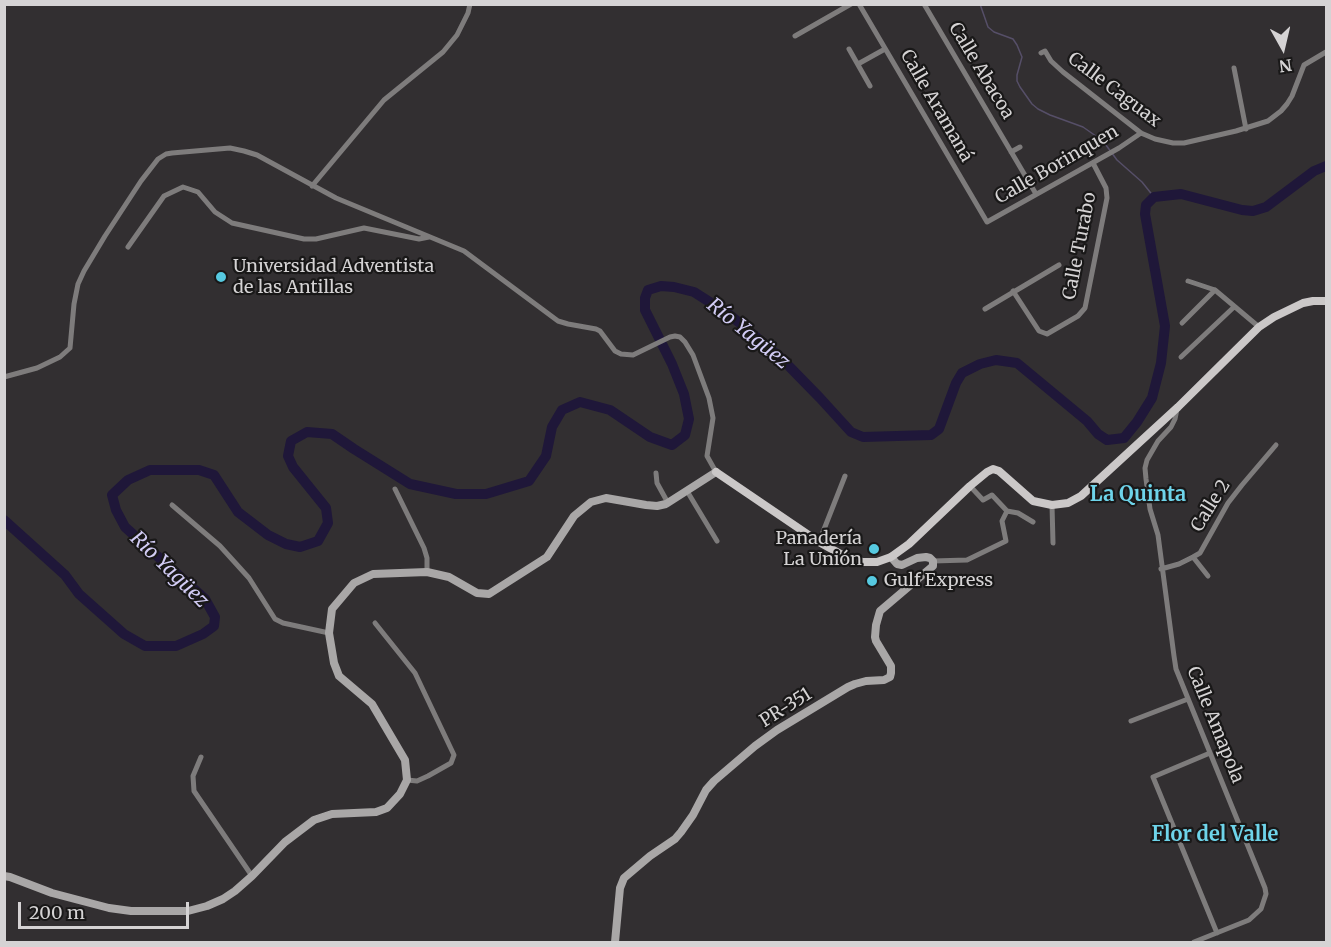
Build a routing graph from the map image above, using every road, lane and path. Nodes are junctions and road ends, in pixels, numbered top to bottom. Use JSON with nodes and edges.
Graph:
{"nodes":[{"id":1,"x":470,"y":4,"type":"edge"},
{"id":2,"x":850,"y":4,"type":"edge"},
{"id":3,"x":859,"y":4,"type":"edge"},
{"id":4,"x":924,"y":4,"type":"edge"},
{"id":5,"x":795,"y":36,"type":"dead end"},
{"id":6,"x":849,"y":48,"type":"dead end"},
{"id":7,"x":885,"y":49,"type":"junction"},
{"id":8,"x":1041,"y":52,"type":"dead end"},
{"id":9,"x":1326,"y":52,"type":"edge"},
{"id":10,"x":858,"y":64,"type":"junction"},
{"id":11,"x":1234,"y":68,"type":"dead end"},
{"id":12,"x":870,"y":86,"type":"dead end"},
{"id":13,"x":1246,"y":129,"type":"junction"},
{"id":14,"x":1141,"y":133,"type":"junction"},
{"id":15,"x":1020,"y":147,"type":"dead end"},
{"id":16,"x":1011,"y":152,"type":"junction"},
{"id":17,"x":1093,"y":163,"type":"junction"},
{"id":18,"x":312,"y":186,"type":"junction"},
{"id":19,"x":1036,"y":194,"type":"junction"},
{"id":20,"x":987,"y":222,"type":"joint"},
{"id":21,"x":432,"y":237,"type":"junction"},
{"id":22,"x":128,"y":247,"type":"dead end"},
{"id":23,"x":1059,"y":265,"type":"dead end"},
{"id":24,"x":1188,"y":280,"type":"dead end"},
{"id":25,"x":1013,"y":291,"type":"junction"},
{"id":26,"x":1215,"y":291,"type":"junction"},
{"id":27,"x":1326,"y":301,"type":"edge"},
{"id":28,"x":1234,"y":307,"type":"junction"},
{"id":29,"x":986,"y":309,"type":"dead end"},
{"id":30,"x":1182,"y":323,"type":"dead end"},
{"id":31,"x":1259,"y":327,"type":"junction"},
{"id":32,"x":1181,"y":357,"type":"dead end"},
{"id":33,"x":4,"y":377,"type":"edge"},
{"id":34,"x":1178,"y":407,"type":"junction"},
{"id":35,"x":1276,"y":445,"type":"dead end"},
{"id":36,"x":716,"y":472,"type":"junction"},
{"id":37,"x":656,"y":473,"type":"dead end"},
{"id":38,"x":845,"y":476,"type":"dead end"},
{"id":39,"x":970,"y":486,"type":"junction"},
{"id":40,"x":396,"y":489,"type":"dead end"},
{"id":41,"x":687,"y":491,"type":"junction"},
{"id":42,"x":668,"y":503,"type":"junction"},
{"id":43,"x":172,"y":505,"type":"dead end"},
{"id":44,"x":1052,"y":505,"type":"junction"},
{"id":45,"x":1007,"y":512,"type":"junction"},
{"id":46,"x":1033,"y":522,"type":"dead end"},
{"id":47,"x":717,"y":541,"type":"dead end"},
{"id":48,"x":819,"y":542,"type":"junction"},
{"id":49,"x":1053,"y":543,"type":"dead end"},
{"id":50,"x":891,"y":557,"type":"junction"},
{"id":51,"x":1193,"y":557,"type":"junction"},
{"id":52,"x":933,"y":561,"type":"junction"},
{"id":53,"x":1161,"y":569,"type":"junction"},
{"id":54,"x":427,"y":572,"type":"junction"},
{"id":55,"x":1208,"y":576,"type":"dead end"},
{"id":56,"x":375,"y":623,"type":"dead end"},
{"id":57,"x":328,"y":633,"type":"junction"},
{"id":58,"x":1188,"y":699,"type":"junction"},
{"id":59,"x":1131,"y":721,"type":"dead end"},
{"id":60,"x":1210,"y":753,"type":"junction"},
{"id":61,"x":201,"y":757,"type":"dead end"},
{"id":62,"x":406,"y":780,"type":"junction"},
{"id":63,"x":4,"y":876,"type":"edge"},
{"id":64,"x":252,"y":876,"type":"junction"},
{"id":65,"x":1217,"y":933,"type":"junction"},
{"id":66,"x":615,"y":942,"type":"edge"},
{"id":67,"x":1194,"y":942,"type":"edge"}],
"edges":[{"from":1,"to":18,"type":"street"},
{"from":2,"to":5,"type":"street"},
{"from":3,"to":7,"type":"street","name":"Calle Aramaná"},
{"from":4,"to":16,"type":"street","name":"Calle Abacoa"},
{"from":6,"to":10,"type":"street"},
{"from":7,"to":10,"type":"street"},
{"from":7,"to":20,"type":"street","name":"Calle Aramaná"},
{"from":8,"to":14,"type":"street","name":"Calle Caguax"},
{"from":9,"to":13,"type":"street","name":"Calle Caguax"},
{"from":10,"to":12,"type":"street"},
{"from":11,"to":13,"type":"street"},
{"from":13,"to":14,"type":"street","name":"Calle Caguax"},
{"from":14,"to":17,"type":"street","name":"Calle Borinquen"},
{"from":15,"to":16,"type":"street"},
{"from":16,"to":19,"type":"street","name":"Calle Abacoa"},
{"from":17,"to":19,"type":"street","name":"Calle Borinquen"},
{"from":17,"to":25,"type":"street","name":"Calle Turabo"},
{"from":18,"to":21,"type":"street"},
{"from":18,"to":33,"type":"street"},
{"from":19,"to":20,"type":"street","name":"Calle Borinquen"},
{"from":21,"to":22,"type":"street"},
{"from":21,"to":36,"type":"street"},
{"from":23,"to":25,"type":"street","name":"Calle Turabo"},
{"from":24,"to":26,"type":"street"},
{"from":25,"to":29,"type":"street","name":"Calle Turabo"},
{"from":26,"to":28,"type":"street"},
{"from":26,"to":30,"type":"street"},
{"from":27,"to":31,"type":"main road"},
{"from":28,"to":31,"type":"street"},
{"from":28,"to":32,"type":"street"},
{"from":31,"to":34,"type":"main road"},
{"from":34,"to":44,"type":"main road"},
{"from":34,"to":53,"type":"street","name":"Calle Amapola"},
{"from":35,"to":51,"type":"street","name":"Calle 2"},
{"from":36,"to":41,"type":"main road"},
{"from":36,"to":48,"type":"main road"},
{"from":37,"to":42,"type":"street"},
{"from":38,"to":48,"type":"street"},
{"from":39,"to":44,"type":"main road"},
{"from":39,"to":45,"type":"street"},
{"from":39,"to":50,"type":"main road"},
{"from":40,"to":54,"type":"street"},
{"from":41,"to":42,"type":"main road"},
{"from":41,"to":47,"type":"street"},
{"from":42,"to":54,"type":"main road"},
{"from":43,"to":57,"type":"street"},
{"from":44,"to":49,"type":"street"},
{"from":45,"to":46,"type":"street"},
{"from":45,"to":52,"type":"street"},
{"from":48,"to":50,"type":"main road"},
{"from":50,"to":52,"type":"main road"},
{"from":51,"to":53,"type":"street","name":"Calle 2"},
{"from":51,"to":55,"type":"street"},
{"from":52,"to":66,"type":"main road","name":"PR-351","number":"PR-351"},
{"from":53,"to":58,"type":"street","name":"Calle Amapola"},
{"from":54,"to":57,"type":"main road"},
{"from":56,"to":62,"type":"street"},
{"from":57,"to":62,"type":"main road"},
{"from":58,"to":59,"type":"street"},
{"from":58,"to":60,"type":"street","name":"Calle Amapola"},
{"from":60,"to":65,"type":"street","name":"Calle Amapola"},
{"from":60,"to":65,"type":"street"},
{"from":61,"to":64,"type":"street"},
{"from":62,"to":64,"type":"main road"},
{"from":63,"to":64,"type":"main road"},
{"from":65,"to":67,"type":"street","name":"Calle Amapola"}]}
